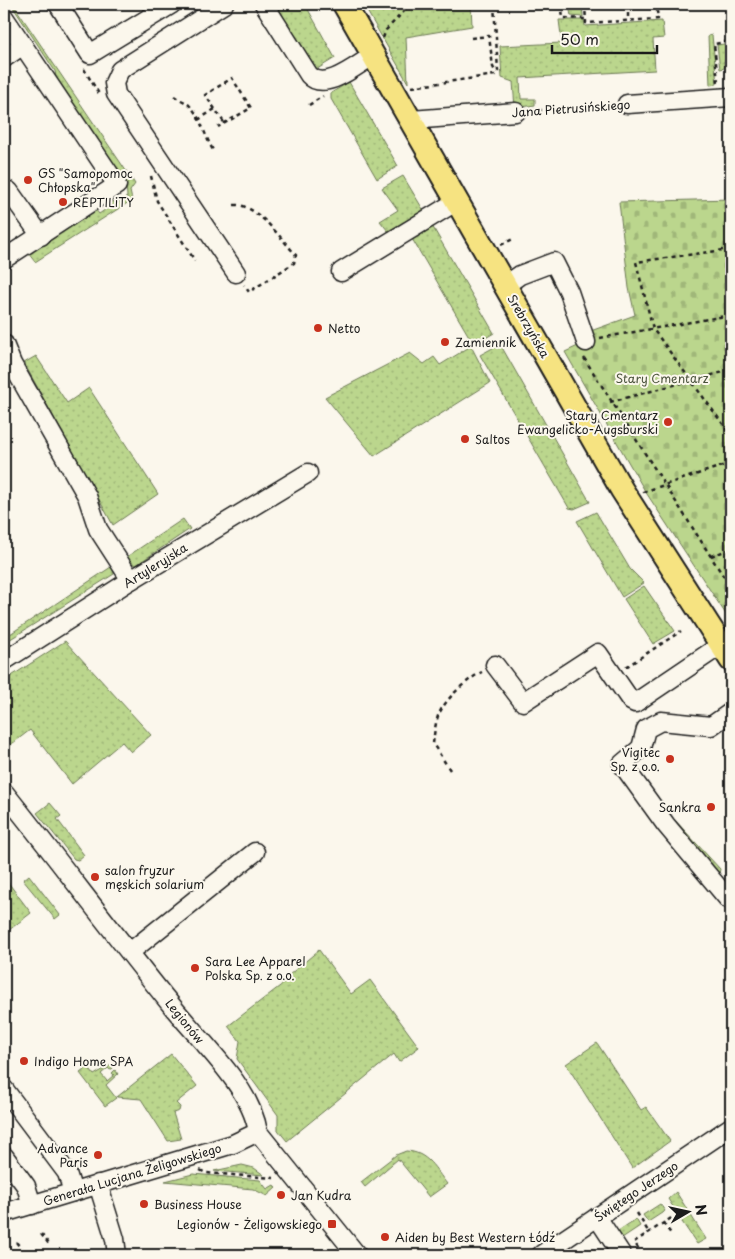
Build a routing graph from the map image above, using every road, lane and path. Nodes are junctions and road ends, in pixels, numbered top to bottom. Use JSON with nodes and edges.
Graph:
{"nodes":[{"id":1,"x":58,"y":4,"type":"edge"},
{"id":2,"x":172,"y":4,"type":"edge"},
{"id":3,"x":224,"y":4,"type":"edge"},
{"id":4,"x":264,"y":4,"type":"edge"},
{"id":5,"x":344,"y":4,"type":"edge"},
{"id":6,"x":411,"y":4,"type":"edge"},
{"id":7,"x":494,"y":4,"type":"edge"},
{"id":8,"x":562,"y":4,"type":"edge"},
{"id":9,"x":585,"y":4,"type":"edge"},
{"id":10,"x":657,"y":11,"type":"dead end"},
{"id":11,"x":628,"y":13,"type":"dead end"},
{"id":12,"x":4,"y":17,"type":"edge"},
{"id":13,"x":586,"y":19,"type":"junction"},
{"id":14,"x":628,"y":21,"type":"junction"},
{"id":15,"x":470,"y":38,"type":"dead end"},
{"id":16,"x":731,"y":41,"type":"edge"},
{"id":17,"x":23,"y":46,"type":"junction"},
{"id":18,"x":377,"y":48,"type":"junction"},
{"id":19,"x":90,"y":54,"type":"junction"},
{"id":20,"x":4,"y":58,"type":"edge"},
{"id":21,"x":496,"y":73,"type":"junction"},
{"id":22,"x":718,"y":84,"type":"dead end"},
{"id":23,"x":395,"y":92,"type":"junction"},
{"id":24,"x":174,"y":96,"type":"dead end"},
{"id":25,"x":731,"y":97,"type":"edge"},
{"id":26,"x":104,"y":101,"type":"dead end"},
{"id":27,"x":627,"y":104,"type":"joint"},
{"id":28,"x":215,"y":109,"type":"junction"},
{"id":29,"x":516,"y":112,"type":"joint"},
{"id":30,"x":198,"y":120,"type":"junction"},
{"id":31,"x":411,"y":120,"type":"junction"},
{"id":32,"x":225,"y":124,"type":"junction"},
{"id":33,"x":218,"y":127,"type":"dead end"},
{"id":34,"x":213,"y":150,"type":"dead end"},
{"id":35,"x":151,"y":173,"type":"dead end"},
{"id":36,"x":4,"y":195,"type":"edge"},
{"id":37,"x":457,"y":201,"type":"junction"},
{"id":38,"x":234,"y":205,"type":"dead end"},
{"id":39,"x":41,"y":236,"type":"junction"},
{"id":40,"x":515,"y":238,"type":"dead end"},
{"id":41,"x":499,"y":246,"type":"dead end"},
{"id":42,"x":731,"y":249,"type":"edge"},
{"id":43,"x":4,"y":259,"type":"edge"},
{"id":44,"x":195,"y":261,"type":"dead end"},
{"id":45,"x":341,"y":272,"type":"dead end"},
{"id":46,"x":236,"y":273,"type":"joint"},
{"id":47,"x":506,"y":285,"type":"junction"},
{"id":48,"x":731,"y":315,"type":"edge"},
{"id":49,"x":653,"y":329,"type":"junction"},
{"id":50,"x":586,"y":342,"type":"junction"},
{"id":51,"x":4,"y":344,"type":"edge"},
{"id":52,"x":731,"y":370,"type":"edge"},
{"id":53,"x":692,"y":379,"type":"junction"},
{"id":54,"x":610,"y":402,"type":"junction"},
{"id":55,"x":731,"y":435,"type":"edge"},
{"id":56,"x":731,"y":463,"type":"edge"},
{"id":57,"x":308,"y":473,"type":"dead end"},
{"id":58,"x":665,"y":485,"type":"junction"},
{"id":59,"x":642,"y":493,"type":"dead end"},
{"id":60,"x":731,"y":549,"type":"edge"},
{"id":61,"x":711,"y":556,"type":"junction"},
{"id":62,"x":131,"y":580,"type":"junction"},
{"id":63,"x":731,"y":588,"type":"edge"},
{"id":64,"x":681,"y":631,"type":"dead end"},
{"id":65,"x":726,"y":652,"type":"edge"},
{"id":66,"x":4,"y":660,"type":"edge"},
{"id":67,"x":495,"y":665,"type":"joint"},
{"id":68,"x":613,"y":676,"type":"junction"},
{"id":69,"x":731,"y":712,"type":"edge"},
{"id":70,"x":450,"y":770,"type":"dead end"},
{"id":71,"x":4,"y":792,"type":"edge"},
{"id":72,"x":255,"y":852,"type":"dead end"},
{"id":73,"x":728,"y":899,"type":"dead end"},
{"id":74,"x":130,"y":952,"type":"junction"},
{"id":75,"x":4,"y":1090,"type":"edge"},
{"id":76,"x":731,"y":1127,"type":"edge"},
{"id":77,"x":258,"y":1132,"type":"junction"},
{"id":78,"x":4,"y":1156,"type":"edge"},
{"id":79,"x":199,"y":1169,"type":"dead end"},
{"id":80,"x":274,"y":1178,"type":"dead end"},
{"id":81,"x":98,"y":1184,"type":"junction"},
{"id":82,"x":73,"y":1192,"type":"junction"},
{"id":83,"x":32,"y":1205,"type":"junction"},
{"id":84,"x":4,"y":1213,"type":"edge"},
{"id":85,"x":637,"y":1213,"type":"dead end"},
{"id":86,"x":673,"y":1217,"type":"dead end"},
{"id":87,"x":597,"y":1218,"type":"junction"},
{"id":88,"x":663,"y":1223,"type":"junction"},
{"id":89,"x":649,"y":1233,"type":"junction"},
{"id":90,"x":41,"y":1234,"type":"dead end"},
{"id":91,"x":672,"y":1235,"type":"dead end"},
{"id":92,"x":16,"y":1242,"type":"dead end"},
{"id":93,"x":48,"y":1244,"type":"dead end"},
{"id":94,"x":24,"y":1252,"type":"dead end"},
{"id":95,"x":117,"y":1255,"type":"edge"},
{"id":96,"x":357,"y":1255,"type":"edge"},
{"id":97,"x":541,"y":1255,"type":"edge"},
{"id":98,"x":622,"y":1255,"type":"edge"},
{"id":99,"x":643,"y":1255,"type":"edge"}],
"edges":[{"from":1,"to":19,"type":"street"},
{"from":2,"to":19,"type":"street"},
{"from":3,"to":46,"type":"street"},
{"from":4,"to":18,"type":"street"},
{"from":5,"to":18,"type":"main road","name":"Srebrzyńska"},
{"from":6,"to":18,"type":"path"},
{"from":7,"to":21,"type":"path"},
{"from":8,"to":13,"type":"path"},
{"from":9,"to":13,"type":"path"},
{"from":10,"to":14,"type":"path"},
{"from":11,"to":14,"type":"path"},
{"from":12,"to":17,"type":"street"},
{"from":13,"to":14,"type":"path"},
{"from":15,"to":21,"type":"path"},
{"from":16,"to":22,"type":"path"},
{"from":17,"to":20,"type":"street"},
{"from":17,"to":39,"type":"street"},
{"from":18,"to":23,"type":"main road","name":"Srebrzyńska"},
{"from":19,"to":26,"type":"path"},
{"from":21,"to":23,"type":"path"},
{"from":23,"to":31,"type":"main road","name":"Srebrzyńska"},
{"from":24,"to":30,"type":"path"},
{"from":25,"to":27,"type":"street","name":"Jana Pietrusińskiego"},
{"from":27,"to":29,"type":"path","name":"Jana Pietrusińskiego"},
{"from":28,"to":30,"type":"path"},
{"from":28,"to":32,"type":"path"},
{"from":28,"to":32,"type":"path"},
{"from":29,"to":31,"type":"street","name":"Jana Pietrusińskiego"},
{"from":30,"to":34,"type":"path"},
{"from":31,"to":37,"type":"main road","name":"Srebrzyńska"},
{"from":32,"to":33,"type":"path"},
{"from":35,"to":44,"type":"path"},
{"from":36,"to":39,"type":"street"},
{"from":37,"to":45,"type":"street"},
{"from":37,"to":47,"type":"main road","name":"Srebrzyńska"},
{"from":38,"to":46,"type":"path"},
{"from":39,"to":43,"type":"street"},
{"from":40,"to":41,"type":"path"},
{"from":42,"to":49,"type":"path"},
{"from":47,"to":50,"type":"street"},
{"from":47,"to":65,"type":"main road","name":"Srebrzyńska"},
{"from":48,"to":49,"type":"path"},
{"from":49,"to":50,"type":"path"},
{"from":49,"to":53,"type":"path"},
{"from":50,"to":54,"type":"path"},
{"from":51,"to":62,"type":"street"},
{"from":52,"to":53,"type":"path"},
{"from":53,"to":54,"type":"path"},
{"from":53,"to":55,"type":"path"},
{"from":54,"to":58,"type":"path"},
{"from":56,"to":58,"type":"path"},
{"from":57,"to":62,"type":"street","name":"Artyleryjska"},
{"from":58,"to":59,"type":"path"},
{"from":58,"to":61,"type":"path"},
{"from":60,"to":61,"type":"path"},
{"from":61,"to":63,"type":"path"},
{"from":62,"to":66,"type":"street","name":"Artyleryjska"},
{"from":64,"to":68,"type":"path"},
{"from":65,"to":68,"type":"street"},
{"from":67,"to":68,"type":"street"},
{"from":67,"to":70,"type":"path"},
{"from":69,"to":73,"type":"street"},
{"from":71,"to":74,"type":"street","name":"Legionów"},
{"from":72,"to":74,"type":"street"},
{"from":74,"to":77,"type":"street","name":"Legionów"},
{"from":75,"to":82,"type":"street"},
{"from":76,"to":87,"type":"street","name":"Świętego Jerzego"},
{"from":77,"to":81,"type":"street","name":"Generała Lucjana Żeligowskiego"},
{"from":77,"to":96,"type":"street","name":"Legionów"},
{"from":78,"to":83,"type":"street"},
{"from":79,"to":80,"type":"path"},
{"from":81,"to":82,"type":"street","name":"Generała Lucjana Żeligowskiego"},
{"from":81,"to":95,"type":"street"},
{"from":82,"to":83,"type":"street","name":"Generała Lucjana Żeligowskiego"},
{"from":83,"to":84,"type":"street","name":"Generała Lucjana Żeligowskiego"},
{"from":85,"to":89,"type":"path"},
{"from":86,"to":88,"type":"path"},
{"from":87,"to":97,"type":"street","name":"Świętego Jerzego"},
{"from":87,"to":98,"type":"street"},
{"from":88,"to":89,"type":"path"},
{"from":88,"to":91,"type":"path"},
{"from":89,"to":99,"type":"path"},
{"from":90,"to":93,"type":"path"},
{"from":92,"to":94,"type":"path"}]}
